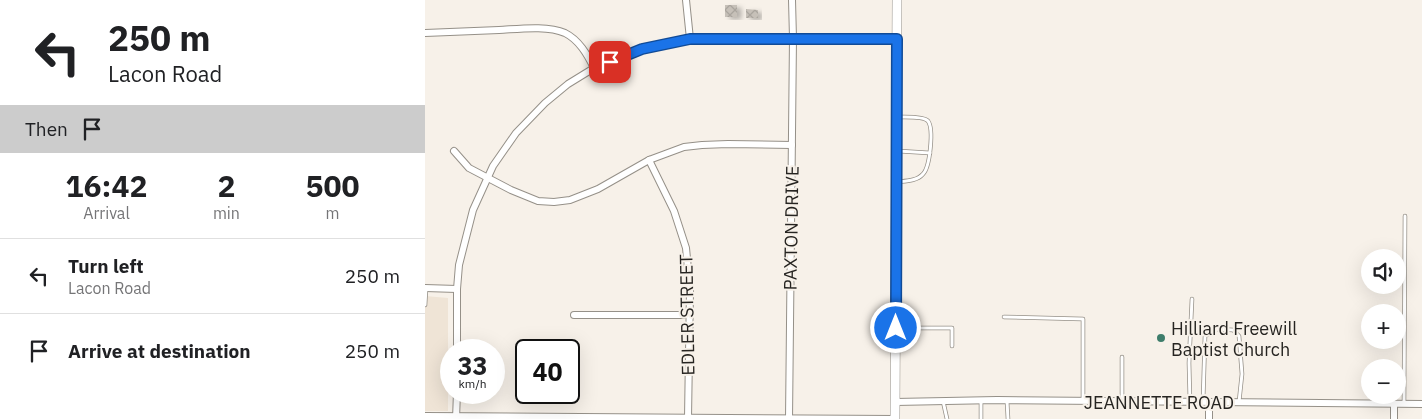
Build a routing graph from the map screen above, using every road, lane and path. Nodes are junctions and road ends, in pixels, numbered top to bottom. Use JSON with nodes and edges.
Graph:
{"nodes":[{"id":1,"x":686,"y":0,"type":"edge"},
{"id":2,"x":792,"y":0,"type":"edge"},
{"id":3,"x":897,"y":0,"type":"edge"},
{"id":4,"x":425,"y":33,"type":"edge"},
{"id":5,"x":793,"y":38,"type":"junction"},
{"id":6,"x":690,"y":39,"type":"junction"},
{"id":7,"x":897,"y":39,"type":"junction"},
{"id":8,"x":594,"y":68,"type":"junction"},
{"id":9,"x":897,"y":117,"type":"junction"},
{"id":10,"x":792,"y":145,"type":"junction"},
{"id":11,"x":454,"y":151,"type":"dead end"},
{"id":12,"x":897,"y":151,"type":"junction"},
{"id":13,"x":930,"y":152,"type":"junction"},
{"id":14,"x":649,"y":160,"type":"junction"},
{"id":15,"x":487,"y":177,"type":"junction"},
{"id":16,"x":897,"y":182,"type":"junction"},
{"id":17,"x":1405,"y":216,"type":"dead end"},
{"id":18,"x":425,"y":288,"type":"edge"},
{"id":19,"x":457,"y":289,"type":"junction"},
{"id":20,"x":1191,"y":299,"type":"dead end"},
{"id":21,"x":425,"y":305,"type":"edge"},
{"id":22,"x":574,"y":315,"type":"dead end"},
{"id":23,"x":689,"y":315,"type":"junction"},
{"id":24,"x":1004,"y":317,"type":"dead end"},
{"id":25,"x":896,"y":328,"type":"junction"},
{"id":26,"x":457,"y":339,"type":"edge"},
{"id":27,"x":952,"y":346,"type":"dead end"},
{"id":28,"x":1122,"y":357,"type":"dead end"},
{"id":29,"x":1404,"y":359,"type":"edge"},
{"id":30,"x":943,"y":400,"type":"junction"},
{"id":31,"x":981,"y":400,"type":"junction"},
{"id":32,"x":1007,"y":401,"type":"junction"},
{"id":33,"x":895,"y":402,"type":"junction"},
{"id":34,"x":1083,"y":402,"type":"junction"},
{"id":35,"x":1122,"y":402,"type":"junction"},
{"id":36,"x":1191,"y":402,"type":"junction"},
{"id":37,"x":1206,"y":402,"type":"junction"},
{"id":38,"x":1239,"y":402,"type":"junction"},
{"id":39,"x":457,"y":404,"type":"edge"},
{"id":40,"x":1361,"y":404,"type":"edge"},
{"id":41,"x":1394,"y":404,"type":"edge"},
{"id":42,"x":1406,"y":404,"type":"edge"},
{"id":43,"x":1422,"y":404,"type":"edge"},
{"id":44,"x":425,"y":416,"type":"edge"},
{"id":45,"x":457,"y":418,"type":"edge"},
{"id":46,"x":512,"y":418,"type":"edge"},
{"id":47,"x":560,"y":418,"type":"edge"},
{"id":48,"x":591,"y":418,"type":"edge"},
{"id":49,"x":641,"y":418,"type":"edge"},
{"id":50,"x":688,"y":418,"type":"edge"},
{"id":51,"x":789,"y":419,"type":"edge"},
{"id":52,"x":895,"y":419,"type":"edge"},
{"id":53,"x":947,"y":419,"type":"edge"},
{"id":54,"x":981,"y":419,"type":"edge"},
{"id":55,"x":1008,"y":419,"type":"edge"},
{"id":56,"x":1209,"y":419,"type":"edge"},
{"id":57,"x":1394,"y":419,"type":"edge"}],
"edges":[{"from":1,"to":6,"type":"street"},
{"from":2,"to":5,"type":"street","name":"PAXTON DRIVE"},
{"from":3,"to":7,"type":"street"},
{"from":4,"to":8,"type":"street"},
{"from":5,"to":6,"type":"street"},
{"from":5,"to":7,"type":"street"},
{"from":5,"to":10,"type":"street","name":"PAXTON DRIVE"},
{"from":6,"to":8,"type":"street"},
{"from":7,"to":9,"type":"street"},
{"from":8,"to":15,"type":"street"},
{"from":9,"to":12,"type":"street"},
{"from":9,"to":13,"type":"lane"},
{"from":10,"to":14,"type":"street"},
{"from":10,"to":51,"type":"street","name":"PAXTON DRIVE"},
{"from":11,"to":15,"type":"street"},
{"from":12,"to":13,"type":"lane"},
{"from":12,"to":16,"type":"street"},
{"from":13,"to":16,"type":"lane"},
{"from":14,"to":15,"type":"street"},
{"from":14,"to":23,"type":"street","name":"EDLER STREET"},
{"from":15,"to":19,"type":"street"},
{"from":16,"to":25,"type":"street"},
{"from":17,"to":29,"type":"lane"},
{"from":18,"to":19,"type":"street"},
{"from":18,"to":21,"type":"lane"},
{"from":19,"to":26,"type":"street"},
{"from":20,"to":36,"type":"lane"},
{"from":22,"to":23,"type":"street"},
{"from":23,"to":50,"type":"street","name":"EDLER STREET"},
{"from":24,"to":34,"type":"lane"},
{"from":25,"to":27,"type":"lane"},
{"from":25,"to":33,"type":"street"},
{"from":28,"to":35,"type":"lane"},
{"from":30,"to":31,"type":"street","name":"JEANNETTE ROAD"},
{"from":30,"to":33,"type":"street","name":"JEANNETTE ROAD"},
{"from":30,"to":53,"type":"lane"},
{"from":31,"to":32,"type":"street","name":"JEANNETTE ROAD"},
{"from":31,"to":54,"type":"lane"},
{"from":32,"to":34,"type":"street","name":"JEANNETTE ROAD"},
{"from":32,"to":55,"type":"lane"},
{"from":33,"to":52,"type":"street"},
{"from":34,"to":35,"type":"street","name":"JEANNETTE ROAD"},
{"from":35,"to":36,"type":"street","name":"JEANNETTE ROAD"},
{"from":36,"to":37,"type":"street","name":"JEANNETTE ROAD"},
{"from":37,"to":38,"type":"street","name":"JEANNETTE ROAD"},
{"from":37,"to":38,"type":"lane"},
{"from":37,"to":56,"type":"street"},
{"from":38,"to":40,"type":"street","name":"JEANNETTE ROAD"},
{"from":39,"to":45,"type":"street"},
{"from":41,"to":57,"type":"street"},
{"from":42,"to":43,"type":"street","name":"JEANNETTE ROAD"},
{"from":44,"to":45,"type":"street"},
{"from":45,"to":46,"type":"street"},
{"from":46,"to":47,"type":"street"},
{"from":47,"to":48,"type":"street"},
{"from":48,"to":49,"type":"street"},
{"from":49,"to":50,"type":"street"},
{"from":50,"to":51,"type":"street"},
{"from":51,"to":52,"type":"street"}]}
